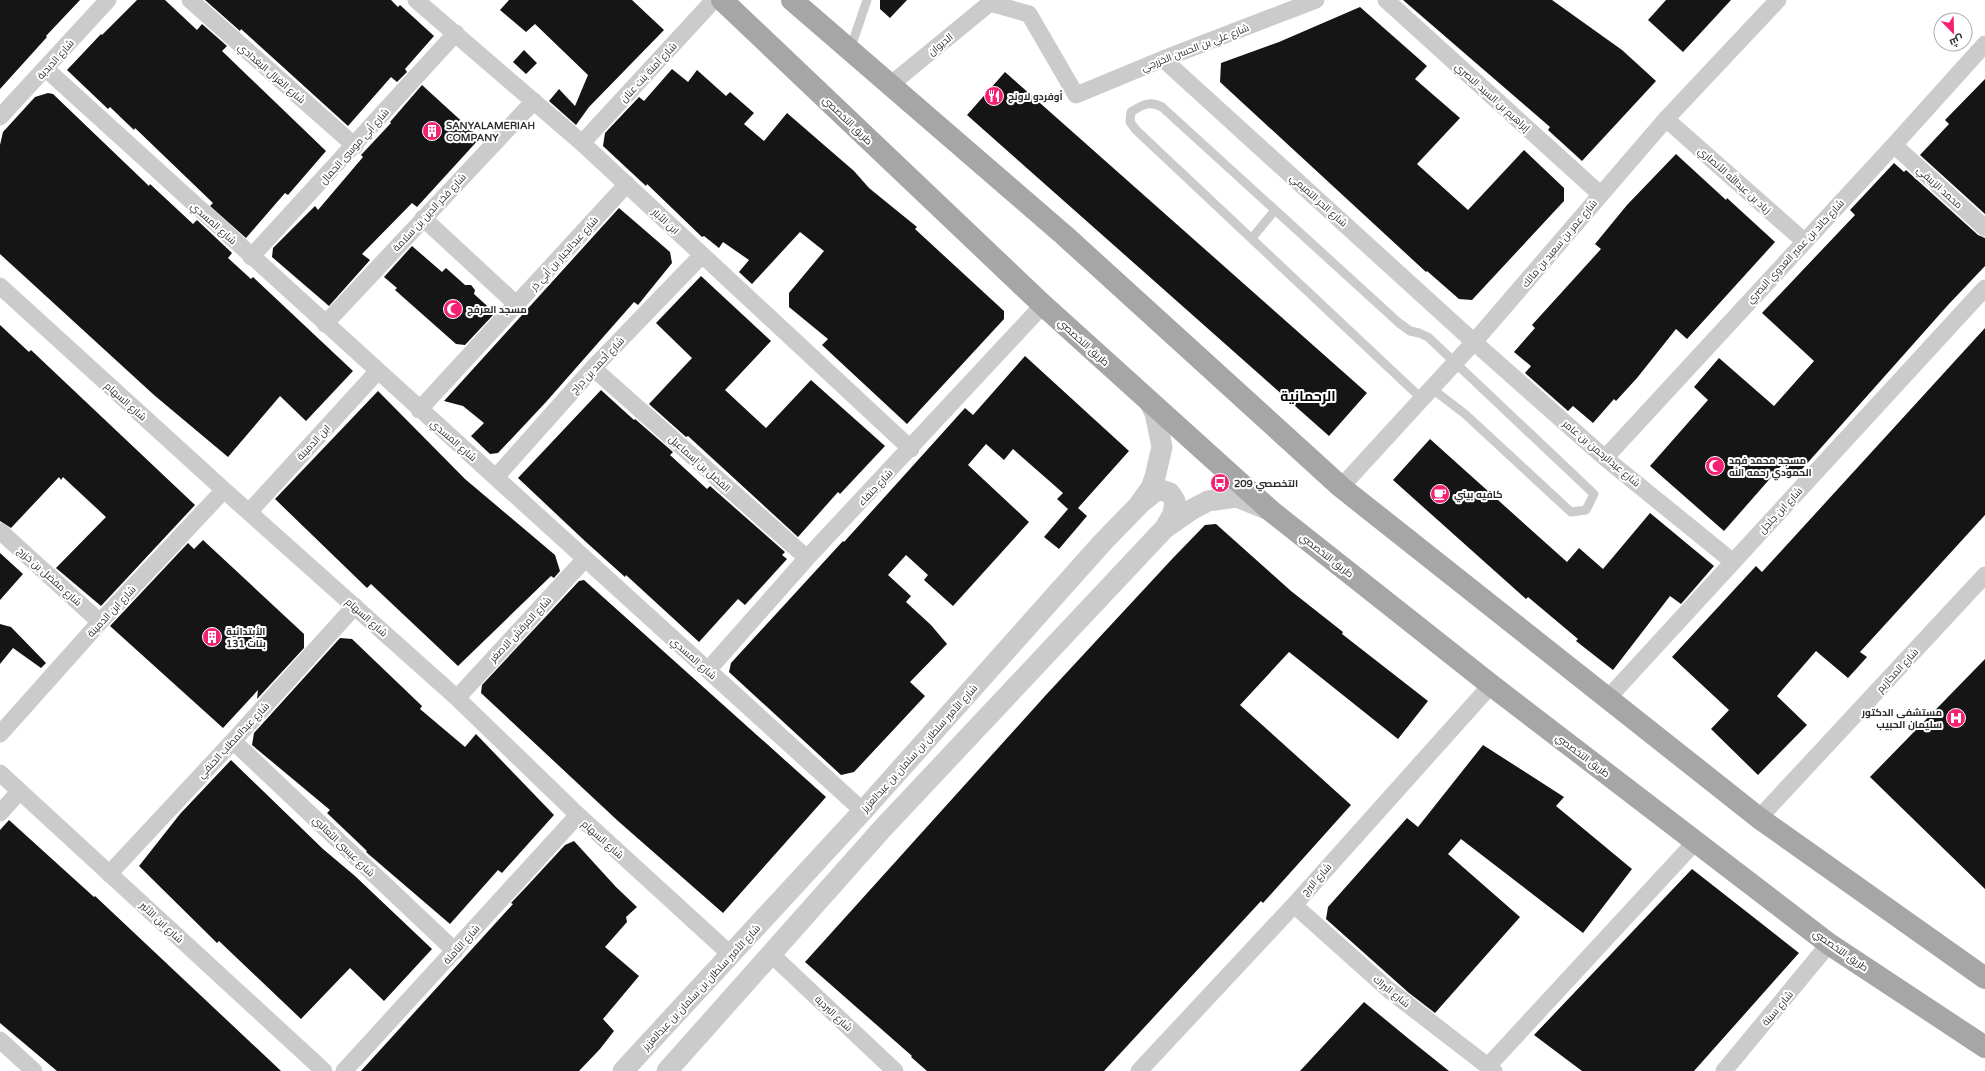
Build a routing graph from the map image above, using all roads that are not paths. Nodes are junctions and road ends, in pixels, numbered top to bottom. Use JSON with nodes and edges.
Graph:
{"nodes":[{"id":1,"x":108,"y":0,"type":"edge"},
{"id":2,"x":190,"y":0,"type":"edge"},
{"id":3,"x":416,"y":0,"type":"edge"},
{"id":4,"x":714,"y":0,"type":"edge"},
{"id":5,"x":722,"y":0,"type":"edge"},
{"id":6,"x":792,"y":0,"type":"edge"},
{"id":7,"x":867,"y":0,"type":"edge"},
{"id":8,"x":1316,"y":0,"type":"edge"},
{"id":9,"x":1386,"y":0,"type":"edge"},
{"id":10,"x":1778,"y":0,"type":"edge"},
{"id":11,"x":990,"y":2,"type":"edge"},
{"id":12,"x":456,"y":33,"type":"junction"},
{"id":13,"x":1985,"y":44,"type":"edge"},
{"id":14,"x":849,"y":51,"type":"junction"},
{"id":15,"x":1163,"y":59,"type":"junction"},
{"id":16,"x":46,"y":69,"type":"junction"},
{"id":17,"x":890,"y":85,"type":"junction"},
{"id":18,"x":534,"y":101,"type":"junction"},
{"id":19,"x":0,"y":117,"type":"edge"},
{"id":20,"x":1666,"y":119,"type":"junction"},
{"id":21,"x":582,"y":143,"type":"junction"},
{"id":22,"x":355,"y":146,"type":"junction"},
{"id":23,"x":1894,"y":146,"type":"junction"},
{"id":24,"x":627,"y":184,"type":"junction"},
{"id":25,"x":1600,"y":194,"type":"junction"},
{"id":26,"x":1275,"y":210,"type":"junction"},
{"id":27,"x":423,"y":218,"type":"junction"},
{"id":28,"x":1985,"y":228,"type":"edge"},
{"id":29,"x":1252,"y":238,"type":"junction"},
{"id":30,"x":1804,"y":241,"type":"junction"},
{"id":31,"x":702,"y":255,"type":"junction"},
{"id":32,"x":251,"y":257,"type":"junction"},
{"id":33,"x":0,"y":286,"type":"edge"},
{"id":34,"x":1985,"y":288,"type":"edge"},
{"id":35,"x":516,"y":305,"type":"junction"},
{"id":36,"x":1044,"y":305,"type":"junction"},
{"id":37,"x":325,"y":324,"type":"junction"},
{"id":38,"x":1474,"y":342,"type":"junction"},
{"id":39,"x":1455,"y":361,"type":"junction"},
{"id":40,"x":593,"y":368,"type":"junction"},
{"id":41,"x":377,"y":372,"type":"junction"},
{"id":42,"x":1426,"y":393,"type":"junction"},
{"id":43,"x":1149,"y":401,"type":"junction"},
{"id":44,"x":419,"y":410,"type":"junction"},
{"id":45,"x":911,"y":449,"type":"junction"},
{"id":46,"x":1605,"y":458,"type":"junction"},
{"id":47,"x":496,"y":477,"type":"junction"},
{"id":48,"x":1341,"y":487,"type":"junction"},
{"id":49,"x":224,"y":490,"type":"junction"},
{"id":50,"x":1138,"y":506,"type":"junction"},
{"id":51,"x":1271,"y":511,"type":"junction"},
{"id":52,"x":249,"y":512,"type":"junction"},
{"id":53,"x":1165,"y":528,"type":"junction"},
{"id":54,"x":0,"y":531,"type":"edge"},
{"id":55,"x":807,"y":558,"type":"junction"},
{"id":56,"x":584,"y":560,"type":"junction"},
{"id":57,"x":1732,"y":561,"type":"junction"},
{"id":58,"x":1985,"y":575,"type":"edge"},
{"id":59,"x":355,"y":606,"type":"junction"},
{"id":60,"x":100,"y":622,"type":"junction"},
{"id":61,"x":708,"y":670,"type":"junction"},
{"id":62,"x":1491,"y":685,"type":"junction"},
{"id":63,"x":457,"y":698,"type":"junction"},
{"id":64,"x":1608,"y":698,"type":"junction"},
{"id":65,"x":0,"y":734,"type":"edge"},
{"id":66,"x":233,"y":741,"type":"junction"},
{"id":67,"x":0,"y":773,"type":"edge"},
{"id":68,"x":20,"y":792,"type":"junction"},
{"id":69,"x":863,"y":811,"type":"junction"},
{"id":70,"x":0,"y":813,"type":"edge"},
{"id":71,"x":578,"y":815,"type":"junction"},
{"id":72,"x":1760,"y":818,"type":"junction"},
{"id":73,"x":1696,"y":841,"type":"junction"},
{"id":74,"x":109,"y":874,"type":"junction"},
{"id":75,"x":1294,"y":905,"type":"junction"},
{"id":76,"x":1829,"y":944,"type":"junction"},
{"id":77,"x":455,"y":951,"type":"junction"},
{"id":78,"x":730,"y":954,"type":"junction"},
{"id":79,"x":772,"y":955,"type":"junction"},
{"id":80,"x":1985,"y":978,"type":"edge"},
{"id":81,"x":0,"y":1040,"type":"edge"},
{"id":82,"x":1985,"y":1047,"type":"edge"},
{"id":83,"x":1491,"y":1068,"type":"edge"},
{"id":84,"x":34,"y":1071,"type":"edge"},
{"id":85,"x":324,"y":1071,"type":"edge"},
{"id":86,"x":344,"y":1071,"type":"edge"},
{"id":87,"x":623,"y":1071,"type":"edge"},
{"id":88,"x":667,"y":1071,"type":"edge"},
{"id":89,"x":895,"y":1071,"type":"edge"},
{"id":90,"x":1139,"y":1071,"type":"edge"},
{"id":91,"x":1724,"y":1071,"type":"edge"}],
"edges":[{"from":1,"to":16,"type":"street","name":"شارع الدبدبة"},
{"from":2,"to":22,"type":"street","name":"شارع الغزال البغدادي"},
{"from":3,"to":12,"type":"street","name":"ابن الأبار"},
{"from":4,"to":21,"type":"street","name":"شارع آمنة بنت عنان"},
{"from":5,"to":36,"type":"main road","name":"طريق التخصصي"},
{"from":6,"to":14,"type":"main road"},
{"from":7,"to":14,"type":"lane"},
{"from":8,"to":15,"type":"street","name":"شارع علي بن الحسن الخزرجي"},
{"from":9,"to":25,"type":"street","name":"إبراهيم بن السيد البصري"},
{"from":10,"to":20,"type":"street","name":"شارع عمر بن سعيد بن مالك"},
{"from":11,"to":15,"type":"street","name":"شارع علي بن الحسن الخزرجي"},
{"from":11,"to":17,"type":"street","name":"الديوان"},
{"from":12,"to":18,"type":"street","name":"ابن الأبار"},
{"from":12,"to":22,"type":"street","name":"شارع أبي موسى الجمال"},
{"from":13,"to":23,"type":"street","name":"شارع خالد بن عمير العدوي البصري"},
{"from":14,"to":17,"type":"main road"},
{"from":15,"to":38,"type":"street","name":"شارع الحر التميمي"},
{"from":16,"to":19,"type":"street","name":"شارع الدبدبة"},
{"from":16,"to":32,"type":"street","name":"شارع المسدي"},
{"from":17,"to":48,"type":"main road"},
{"from":18,"to":21,"type":"street","name":"ابن الأبار"},
{"from":18,"to":27,"type":"street","name":"شارع فخر الدين بن سلامة"},
{"from":20,"to":25,"type":"street","name":"شارع عمر بن سعيد بن مالك"},
{"from":20,"to":30,"type":"street","name":"زياد بن عبدالله الأنصاري"},
{"from":21,"to":24,"type":"street","name":"ابن الأبار"},
{"from":22,"to":32,"type":"street","name":"شارع أبي موسى الجمال"},
{"from":23,"to":28,"type":"street","name":"محمد الزيبقي"},
{"from":23,"to":30,"type":"street","name":"شارع خالد بن عمير العدوي البصري"},
{"from":24,"to":31,"type":"street","name":"ابن الأبار"},
{"from":24,"to":35,"type":"street","name":"شارع عبدالجبار بن أبي ذر"},
{"from":25,"to":38,"type":"street","name":"شارع عمر بن سعيد بن مالك"},
{"from":26,"to":29,"type":"lane"},
{"from":26,"to":29,"type":"lane"},
{"from":26,"to":39,"type":"lane"},
{"from":27,"to":35,"type":"street"},
{"from":27,"to":37,"type":"street","name":"شارع فخر الدين بن سلامة"},
{"from":29,"to":42,"type":"lane"},
{"from":30,"to":46,"type":"street","name":"شارع خالد بن عمير العدوي البصري"},
{"from":31,"to":40,"type":"street","name":"شارع أحمد بن دراج"},
{"from":31,"to":45,"type":"street","name":"ابن الأبار"},
{"from":32,"to":37,"type":"street","name":"شارع المسدي"},
{"from":33,"to":49,"type":"street","name":"شارع السهام"},
{"from":34,"to":57,"type":"street","name":"شارع ابن جلجل"},
{"from":35,"to":44,"type":"street","name":"شارع عبدالجبار بن أبي ذر"},
{"from":36,"to":43,"type":"main road","name":"طريق التخصصي"},
{"from":36,"to":45,"type":"street","name":"شارع جنفاء"},
{"from":37,"to":41,"type":"street","name":"شارع المسدي"},
{"from":38,"to":39,"type":"street","name":"شارع عمر بن سعيد بن مالك"},
{"from":38,"to":46,"type":"street","name":"شارع عبدالرحمن بن عامر"},
{"from":39,"to":42,"type":"street","name":"شارع عمر بن سعيد بن مالك"},
{"from":39,"to":42,"type":"lane"},
{"from":40,"to":47,"type":"street","name":"شارع أحمد بن دراج"},
{"from":40,"to":55,"type":"street","name":"الفضل بن إسماعيل"},
{"from":41,"to":44,"type":"street","name":"شارع المسدي"},
{"from":41,"to":52,"type":"street","name":"ابن الدمينة"},
{"from":42,"to":48,"type":"street","name":"شارع عمر بن سعيد بن مالك"},
{"from":43,"to":50,"type":"street","name":"شارع الأمير سلطان بن سلمان بن عبدالعزيز"},
{"from":43,"to":51,"type":"main road","name":"طريق التخصصي"},
{"from":44,"to":47,"type":"street","name":"شارع المسدي"},
{"from":45,"to":55,"type":"street","name":"شارع جنفاء"},
{"from":46,"to":57,"type":"street","name":"شارع عبدالرحمن بن عامر"},
{"from":47,"to":56,"type":"street","name":"شارع المسدي"},
{"from":48,"to":64,"type":"main road"},
{"from":49,"to":52,"type":"street","name":"شارع السهام"},
{"from":49,"to":60,"type":"street","name":"شارع ابن الدمينة"},
{"from":50,"to":53,"type":"street"},
{"from":50,"to":69,"type":"street","name":"شارع الأمير سلطان بن سلمان بن عبدالعزيز"},
{"from":51,"to":53,"type":"street"},
{"from":51,"to":62,"type":"main road","name":"طريق التخصصي"},
{"from":52,"to":59,"type":"street","name":"شارع السهام"},
{"from":53,"to":79,"type":"street"},
{"from":54,"to":60,"type":"street","name":"شارع مفضل بن خزرج"},
{"from":55,"to":61,"type":"street","name":"شارع جنفاء"},
{"from":56,"to":61,"type":"street","name":"شارع المسدي"},
{"from":56,"to":63,"type":"street","name":"شارع المرقش الاصغر"},
{"from":57,"to":64,"type":"street","name":"شارع ابن جلجل"},
{"from":58,"to":72,"type":"street","name":"شارع المحازيم"},
{"from":59,"to":63,"type":"street","name":"شارع السهام"},
{"from":59,"to":66,"type":"street","name":"شارع عبدالمطلب الحنفي"},
{"from":60,"to":65,"type":"street","name":"شارع ابن الدمينة"},
{"from":61,"to":69,"type":"street","name":"شارع المسدي"},
{"from":62,"to":73,"type":"main road","name":"طريق التخصصي"},
{"from":62,"to":75,"type":"street","name":"شارع البرج"},
{"from":63,"to":71,"type":"street","name":"شارع السهام"},
{"from":64,"to":72,"type":"main road"},
{"from":66,"to":74,"type":"street","name":"شارع عبدالمطلب الحنفي"},
{"from":66,"to":77,"type":"street","name":"شارع عيسى الثعالبي"},
{"from":67,"to":68,"type":"street","name":"شارع ابن الأثير"},
{"from":68,"to":70,"type":"street"},
{"from":68,"to":74,"type":"street","name":"شارع ابن الأثير"},
{"from":69,"to":78,"type":"street","name":"شارع الأمير سلطان بن سلمان بن عبدالعزيز"},
{"from":71,"to":77,"type":"street","name":"شارع الثاملة"},
{"from":71,"to":78,"type":"street","name":"شارع السهام"},
{"from":72,"to":80,"type":"main road"},
{"from":73,"to":76,"type":"main road","name":"طريق التخصصي"},
{"from":73,"to":83,"type":"street"},
{"from":74,"to":85,"type":"street","name":"شارع ابن الأثير"},
{"from":75,"to":83,"type":"street","name":"شارع البراك"},
{"from":75,"to":90,"type":"street","name":"شارع البرج"},
{"from":76,"to":82,"type":"main road","name":"طريق التخصصي"},
{"from":76,"to":91,"type":"street","name":"شارع سبتة"},
{"from":77,"to":86,"type":"street","name":"شارع الثاملة"},
{"from":78,"to":87,"type":"street","name":"شارع الأمير سلطان بن سلمان بن عبدالعزيز"},
{"from":79,"to":88,"type":"street"},
{"from":79,"to":89,"type":"street","name":"شارع البردية"},
{"from":81,"to":84,"type":"street"}]}
